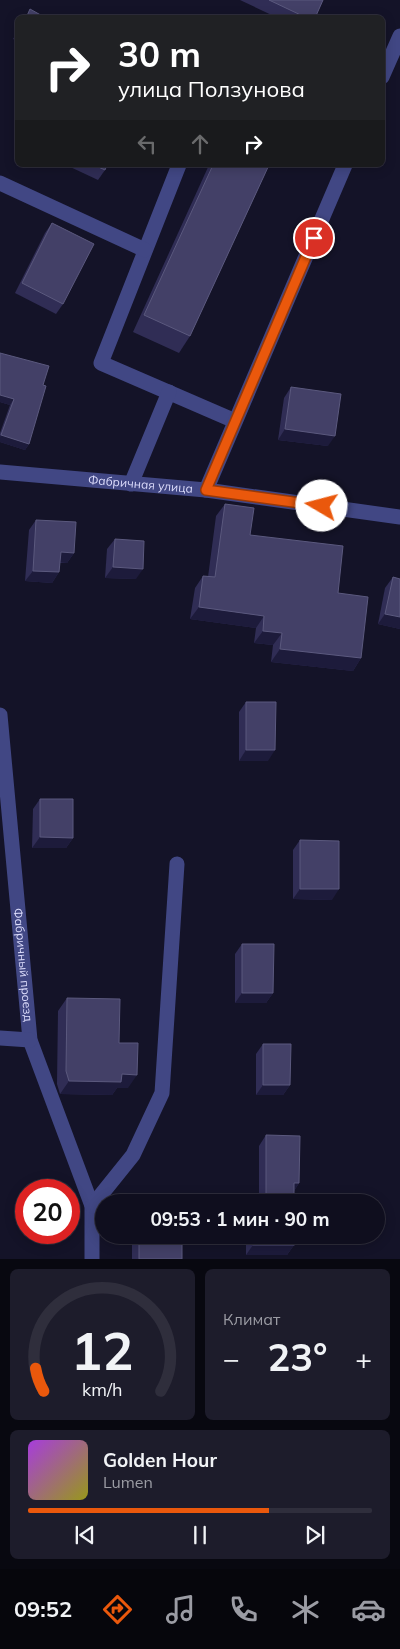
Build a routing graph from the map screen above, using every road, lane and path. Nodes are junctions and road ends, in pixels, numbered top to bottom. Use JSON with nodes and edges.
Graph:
{"nodes":[{"id":1,"x":400,"y":36,"type":"edge"},
{"id":2,"x":385,"y":70,"type":"edge"},
{"id":3,"x":178,"y":167,"type":"edge"},
{"id":4,"x":344,"y":167,"type":"edge"},
{"id":5,"x":0,"y":183,"type":"edge"},
{"id":6,"x":146,"y":250,"type":"junction"},
{"id":7,"x":169,"y":392,"type":"junction"},
{"id":8,"x":236,"y":421,"type":"junction"},
{"id":9,"x":0,"y":472,"type":"edge"},
{"id":10,"x":131,"y":484,"type":"junction"},
{"id":11,"x":206,"y":490,"type":"junction"},
{"id":12,"x":400,"y":517,"type":"edge"},
{"id":13,"x":0,"y":715,"type":"edge"},
{"id":14,"x":177,"y":864,"type":"dead end"},
{"id":15,"x":0,"y":1038,"type":"edge"},
{"id":16,"x":30,"y":1040,"type":"junction"},
{"id":17,"x":92,"y":1206,"type":"junction"},
{"id":18,"x":92,"y":1259,"type":"edge"}],
"edges":[{"from":1,"to":2,"type":"street"},
{"from":3,"to":6,"type":"street"},
{"from":4,"to":8,"type":"street"},
{"from":5,"to":6,"type":"street"},
{"from":6,"to":7,"type":"street"},
{"from":7,"to":8,"type":"street"},
{"from":7,"to":10,"type":"street"},
{"from":8,"to":11,"type":"street"},
{"from":9,"to":10,"type":"street","name":"Фабричная улица"},
{"from":10,"to":11,"type":"street","name":"Фабричная улица"},
{"from":11,"to":12,"type":"street","name":"Фабричная улица"},
{"from":13,"to":16,"type":"street","name":"Фабричный проезд"},
{"from":14,"to":17,"type":"street"},
{"from":15,"to":16,"type":"street"},
{"from":16,"to":17,"type":"street","name":"Фабричный проезд"},
{"from":17,"to":18,"type":"street"}]}
